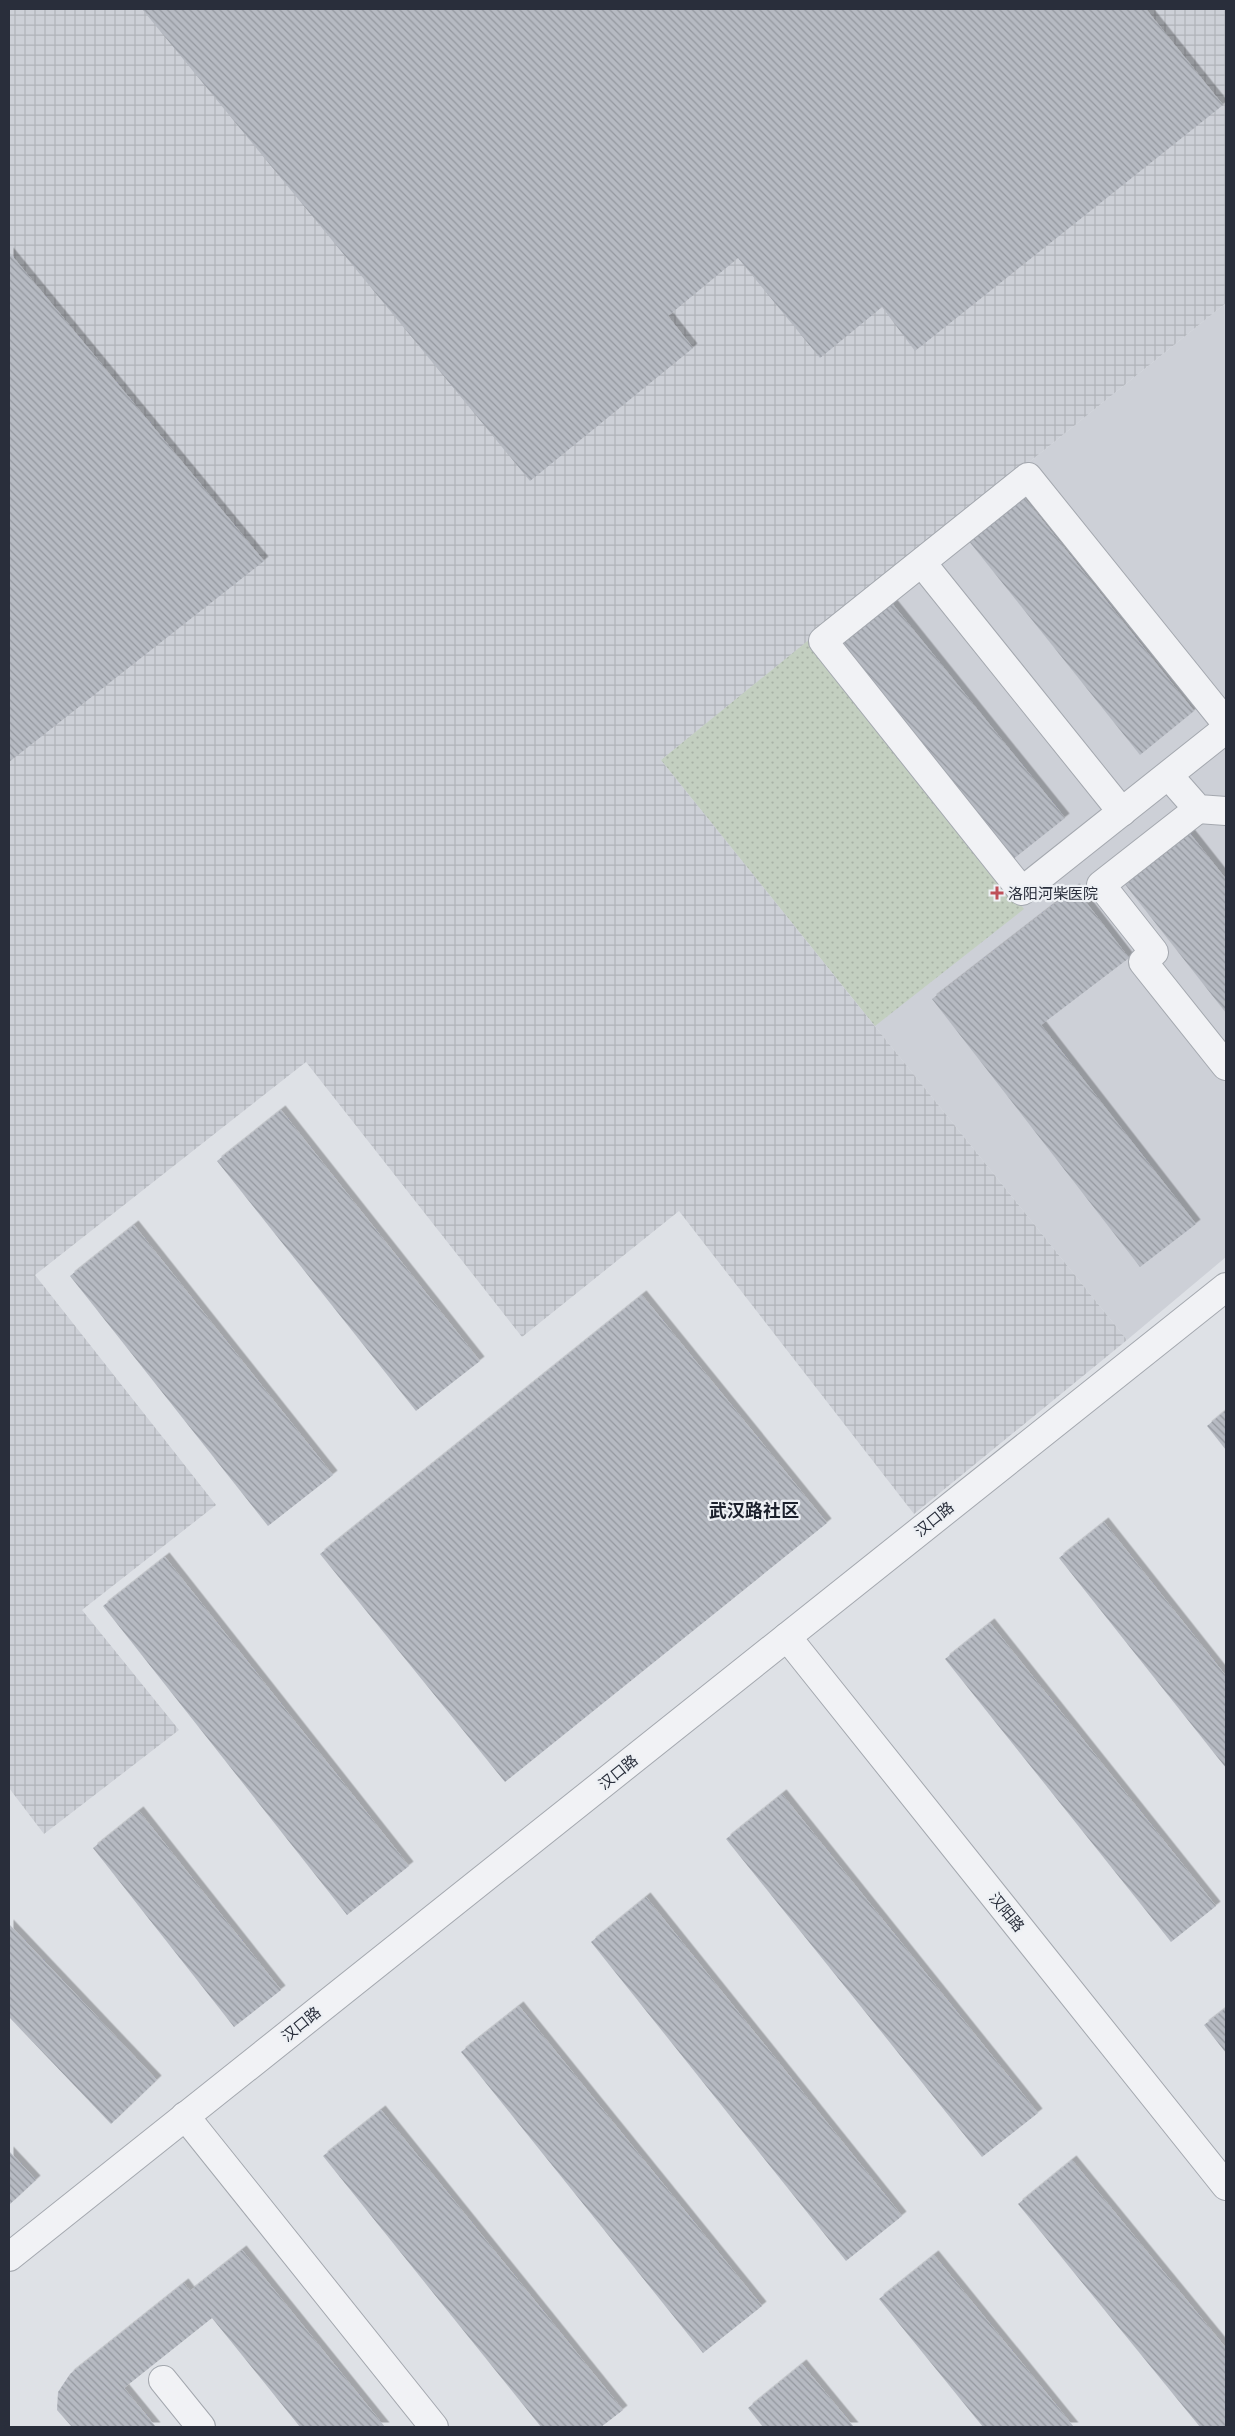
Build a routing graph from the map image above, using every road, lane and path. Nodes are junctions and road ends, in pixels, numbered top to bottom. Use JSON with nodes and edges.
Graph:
{"nodes":[{"id":1,"x":922,"y":563,"type":"junction"},
{"id":2,"x":1226,"y":723,"type":"edge"},
{"id":3,"x":1226,"y":729,"type":"edge"},
{"id":4,"x":1169,"y":776,"type":"junction"},
{"id":5,"x":1198,"y":810,"type":"junction"},
{"id":6,"x":1226,"y":811,"type":"edge"},
{"id":7,"x":1122,"y":812,"type":"junction"},
{"id":8,"x":1226,"y":1066,"type":"edge"},
{"id":9,"x":1226,"y":1287,"type":"edge"},
{"id":10,"x":787,"y":1637,"type":"junction"},
{"id":11,"x":185,"y":2116,"type":"junction"},
{"id":12,"x":1226,"y":2186,"type":"edge"},
{"id":13,"x":9,"y":2256,"type":"edge"},
{"id":14,"x":163,"y":2380,"type":"dead end"},
{"id":15,"x":201,"y":2427,"type":"edge"},
{"id":16,"x":434,"y":2427,"type":"edge"}],
"edges":[{"from":1,"to":2,"type":"street"},
{"from":1,"to":7,"type":"street"},
{"from":1,"to":7,"type":"street"},
{"from":3,"to":4,"type":"street"},
{"from":4,"to":5,"type":"street"},
{"from":4,"to":7,"type":"street"},
{"from":5,"to":6,"type":"street"},
{"from":5,"to":8,"type":"street"},
{"from":9,"to":10,"type":"street","name":"汉口路"},
{"from":10,"to":11,"type":"street","name":"汉口路"},
{"from":10,"to":12,"type":"street","name":"汉阳路"},
{"from":11,"to":13,"type":"street","name":"汉口路"},
{"from":11,"to":16,"type":"street"},
{"from":14,"to":15,"type":"street"}]}
